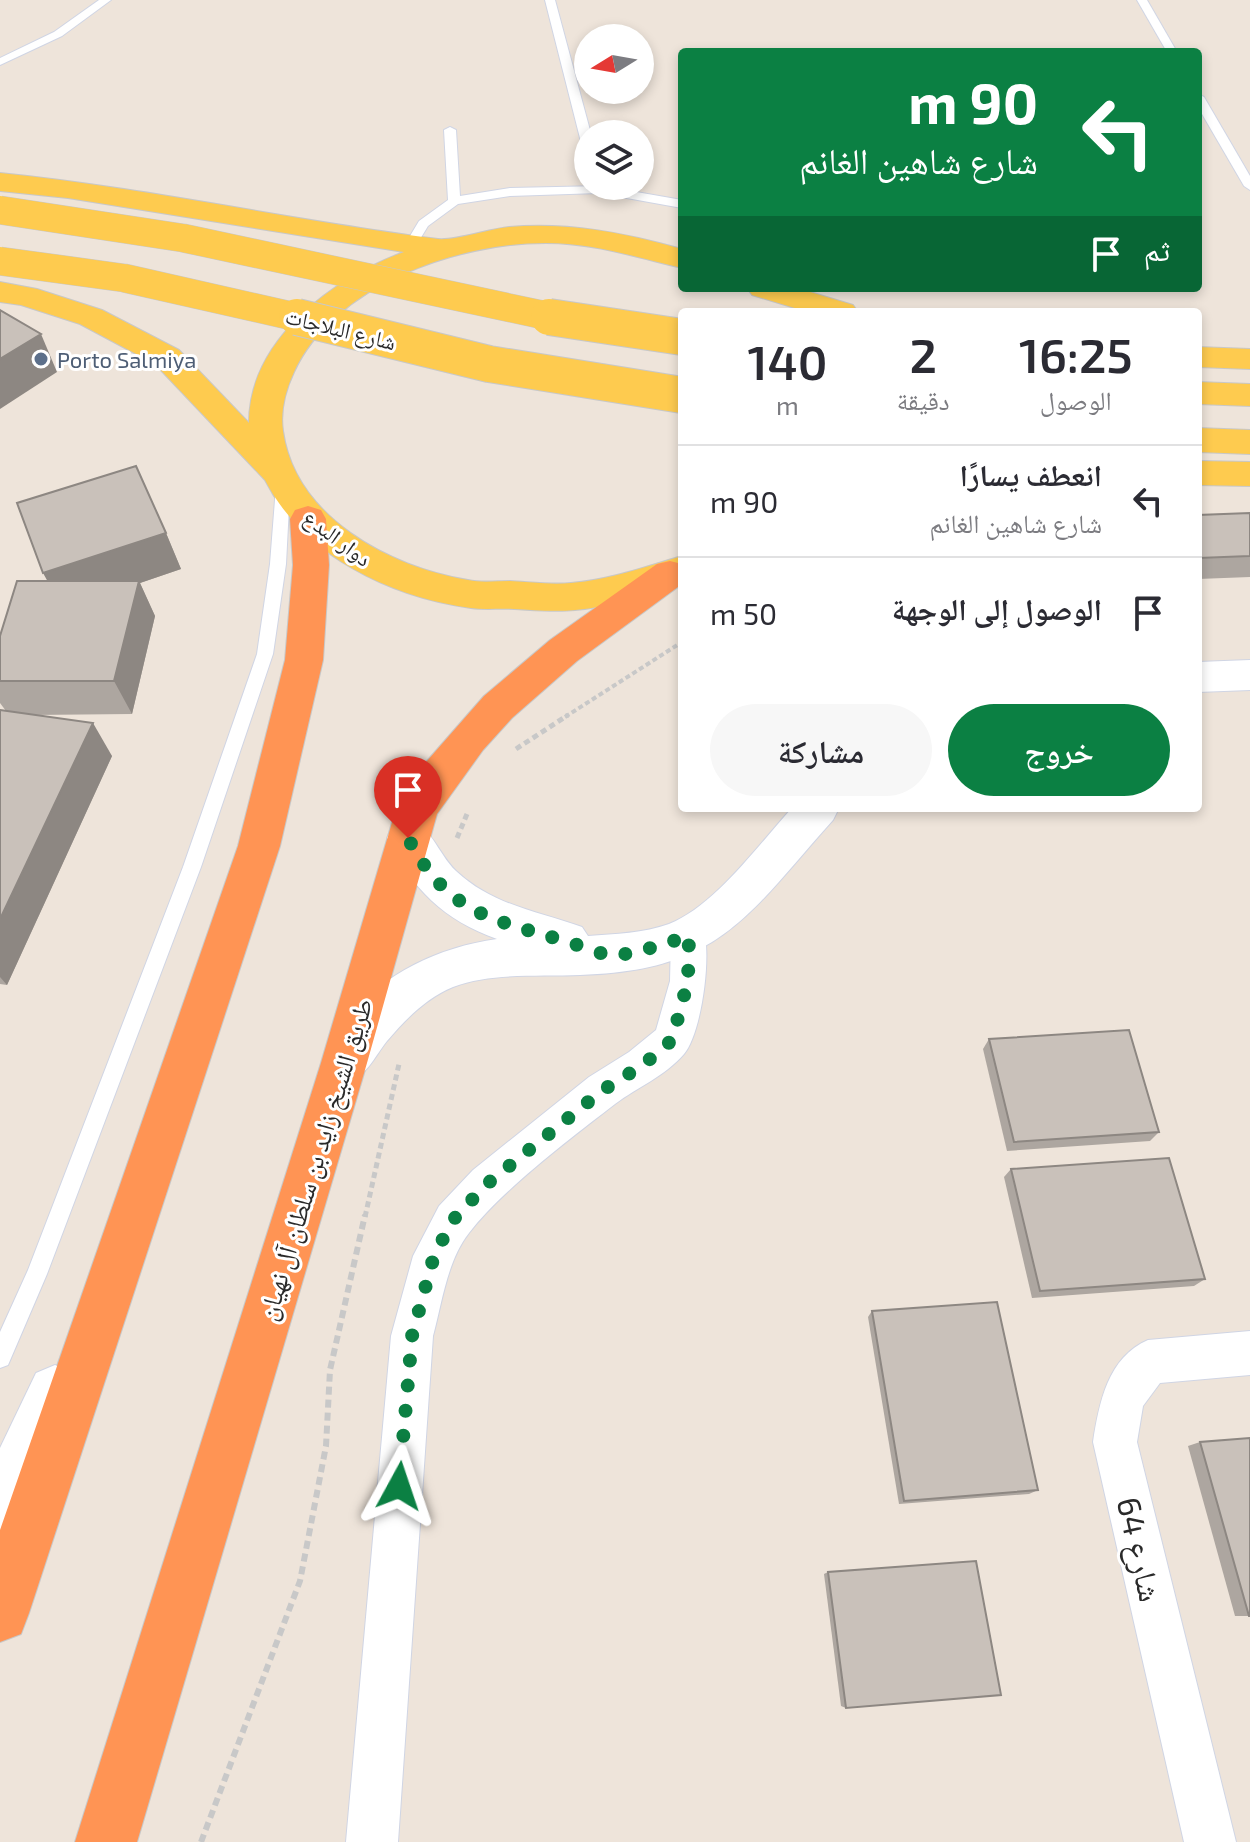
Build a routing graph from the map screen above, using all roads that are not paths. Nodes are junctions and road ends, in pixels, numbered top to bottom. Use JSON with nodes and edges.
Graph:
{"nodes":[{"id":1,"x":106,"y":0,"type":"edge"},
{"id":2,"x":550,"y":0,"type":"edge"},
{"id":3,"x":1142,"y":0,"type":"edge"},
{"id":4,"x":1170,"y":48,"type":"edge"},
{"id":5,"x":0,"y":62,"type":"edge"},
{"id":6,"x":1202,"y":104,"type":"edge"},
{"id":7,"x":581,"y":120,"type":"edge"},
{"id":8,"x":450,"y":130,"type":"dead end"},
{"id":9,"x":0,"y":179,"type":"edge"},
{"id":10,"x":1250,"y":186,"type":"edge"},
{"id":11,"x":574,"y":188,"type":"edge"},
{"id":12,"x":654,"y":198,"type":"edge"},
{"id":13,"x":454,"y":201,"type":"junction"},
{"id":14,"x":678,"y":203,"type":"edge"},
{"id":15,"x":0,"y":210,"type":"edge"},
{"id":16,"x":410,"y":246,"type":"junction"},
{"id":17,"x":444,"y":249,"type":"junction"},
{"id":18,"x":678,"y":258,"type":"edge"},
{"id":19,"x":0,"y":261,"type":"edge"},
{"id":20,"x":0,"y":292,"type":"edge"},
{"id":21,"x":744,"y":292,"type":"edge"},
{"id":22,"x":780,"y":292,"type":"edge"},
{"id":23,"x":824,"y":302,"type":"edge"},
{"id":24,"x":763,"y":308,"type":"edge"},
{"id":25,"x":678,"y":336,"type":"edge"},
{"id":26,"x":1202,"y":357,"type":"edge"},
{"id":27,"x":1250,"y":359,"type":"edge"},
{"id":28,"x":1202,"y":393,"type":"edge"},
{"id":29,"x":678,"y":394,"type":"edge"},
{"id":30,"x":1250,"y":395,"type":"edge"},
{"id":31,"x":1202,"y":440,"type":"edge"},
{"id":32,"x":1250,"y":442,"type":"edge"},
{"id":33,"x":1202,"y":473,"type":"edge"},
{"id":34,"x":1250,"y":474,"type":"edge"},
{"id":35,"x":289,"y":492,"type":"junction"},
{"id":36,"x":676,"y":572,"type":"edge"},
{"id":37,"x":1250,"y":675,"type":"edge"},
{"id":38,"x":1202,"y":677,"type":"edge"},
{"id":39,"x":814,"y":812,"type":"edge"},
{"id":40,"x":430,"y":845,"type":"junction"},
{"id":41,"x":689,"y":936,"type":"junction"},
{"id":42,"x":615,"y":955,"type":"junction"},
{"id":43,"x":344,"y":1063,"type":"junction"},
{"id":44,"x":128,"y":1234,"type":"junction"},
{"id":45,"x":1250,"y":1353,"type":"edge"},
{"id":46,"x":0,"y":1357,"type":"edge"},
{"id":47,"x":0,"y":1509,"type":"edge"},
{"id":48,"x":0,"y":1613,"type":"edge"},
{"id":49,"x":107,"y":1841,"type":"edge"},
{"id":50,"x":372,"y":1842,"type":"edge"},
{"id":51,"x":1210,"y":1842,"type":"edge"}],
"edges":[{"from":1,"to":5,"type":"lane"},
{"from":2,"to":7,"type":"lane"},
{"from":3,"to":4,"type":"lane"},
{"from":6,"to":10,"type":"lane"},
{"from":8,"to":13,"type":"lane"},
{"from":9,"to":16,"type":"main road"},
{"from":11,"to":13,"type":"lane"},
{"from":12,"to":14,"type":"lane"},
{"from":13,"to":16,"type":"lane"},
{"from":15,"to":25,"type":"main road","bridge":true},
{"from":16,"to":17,"type":"main road"},
{"from":17,"to":18,"type":"main road"},
{"from":17,"to":35,"type":"main road"},
{"from":19,"to":29,"type":"main road","name":"شارع البلاجات","bridge":true},
{"from":20,"to":35,"type":"main road","name":"دوار البدع"},
{"from":21,"to":24,"type":"main road"},
{"from":22,"to":23,"type":"main road"},
{"from":26,"to":27,"type":"main road"},
{"from":28,"to":30,"type":"main road"},
{"from":31,"to":32,"type":"main road"},
{"from":33,"to":34,"type":"main road"},
{"from":35,"to":36,"type":"main road","name":"دوار البدع"},
{"from":35,"to":44,"type":"highway"},
{"from":35,"to":46,"type":"lane"},
{"from":36,"to":40,"type":"highway","name":"طريق الشيخ زايد بن سلطان آل نهيان"},
{"from":37,"to":38,"type":"street"},
{"from":39,"to":41,"type":"street"},
{"from":40,"to":42,"type":"street"},
{"from":40,"to":43,"type":"highway","name":"طريق الشيخ زايد بن سلطان آل نهيان"},
{"from":41,"to":42,"type":"street"},
{"from":41,"to":50,"type":"street"},
{"from":42,"to":43,"type":"street"},
{"from":43,"to":49,"type":"highway","name":"طريق الشيخ زايد بن سلطان آل نهيان"},
{"from":44,"to":47,"type":"street"},
{"from":44,"to":48,"type":"highway"},
{"from":45,"to":51,"type":"street","name":"شارع 64"}]}
